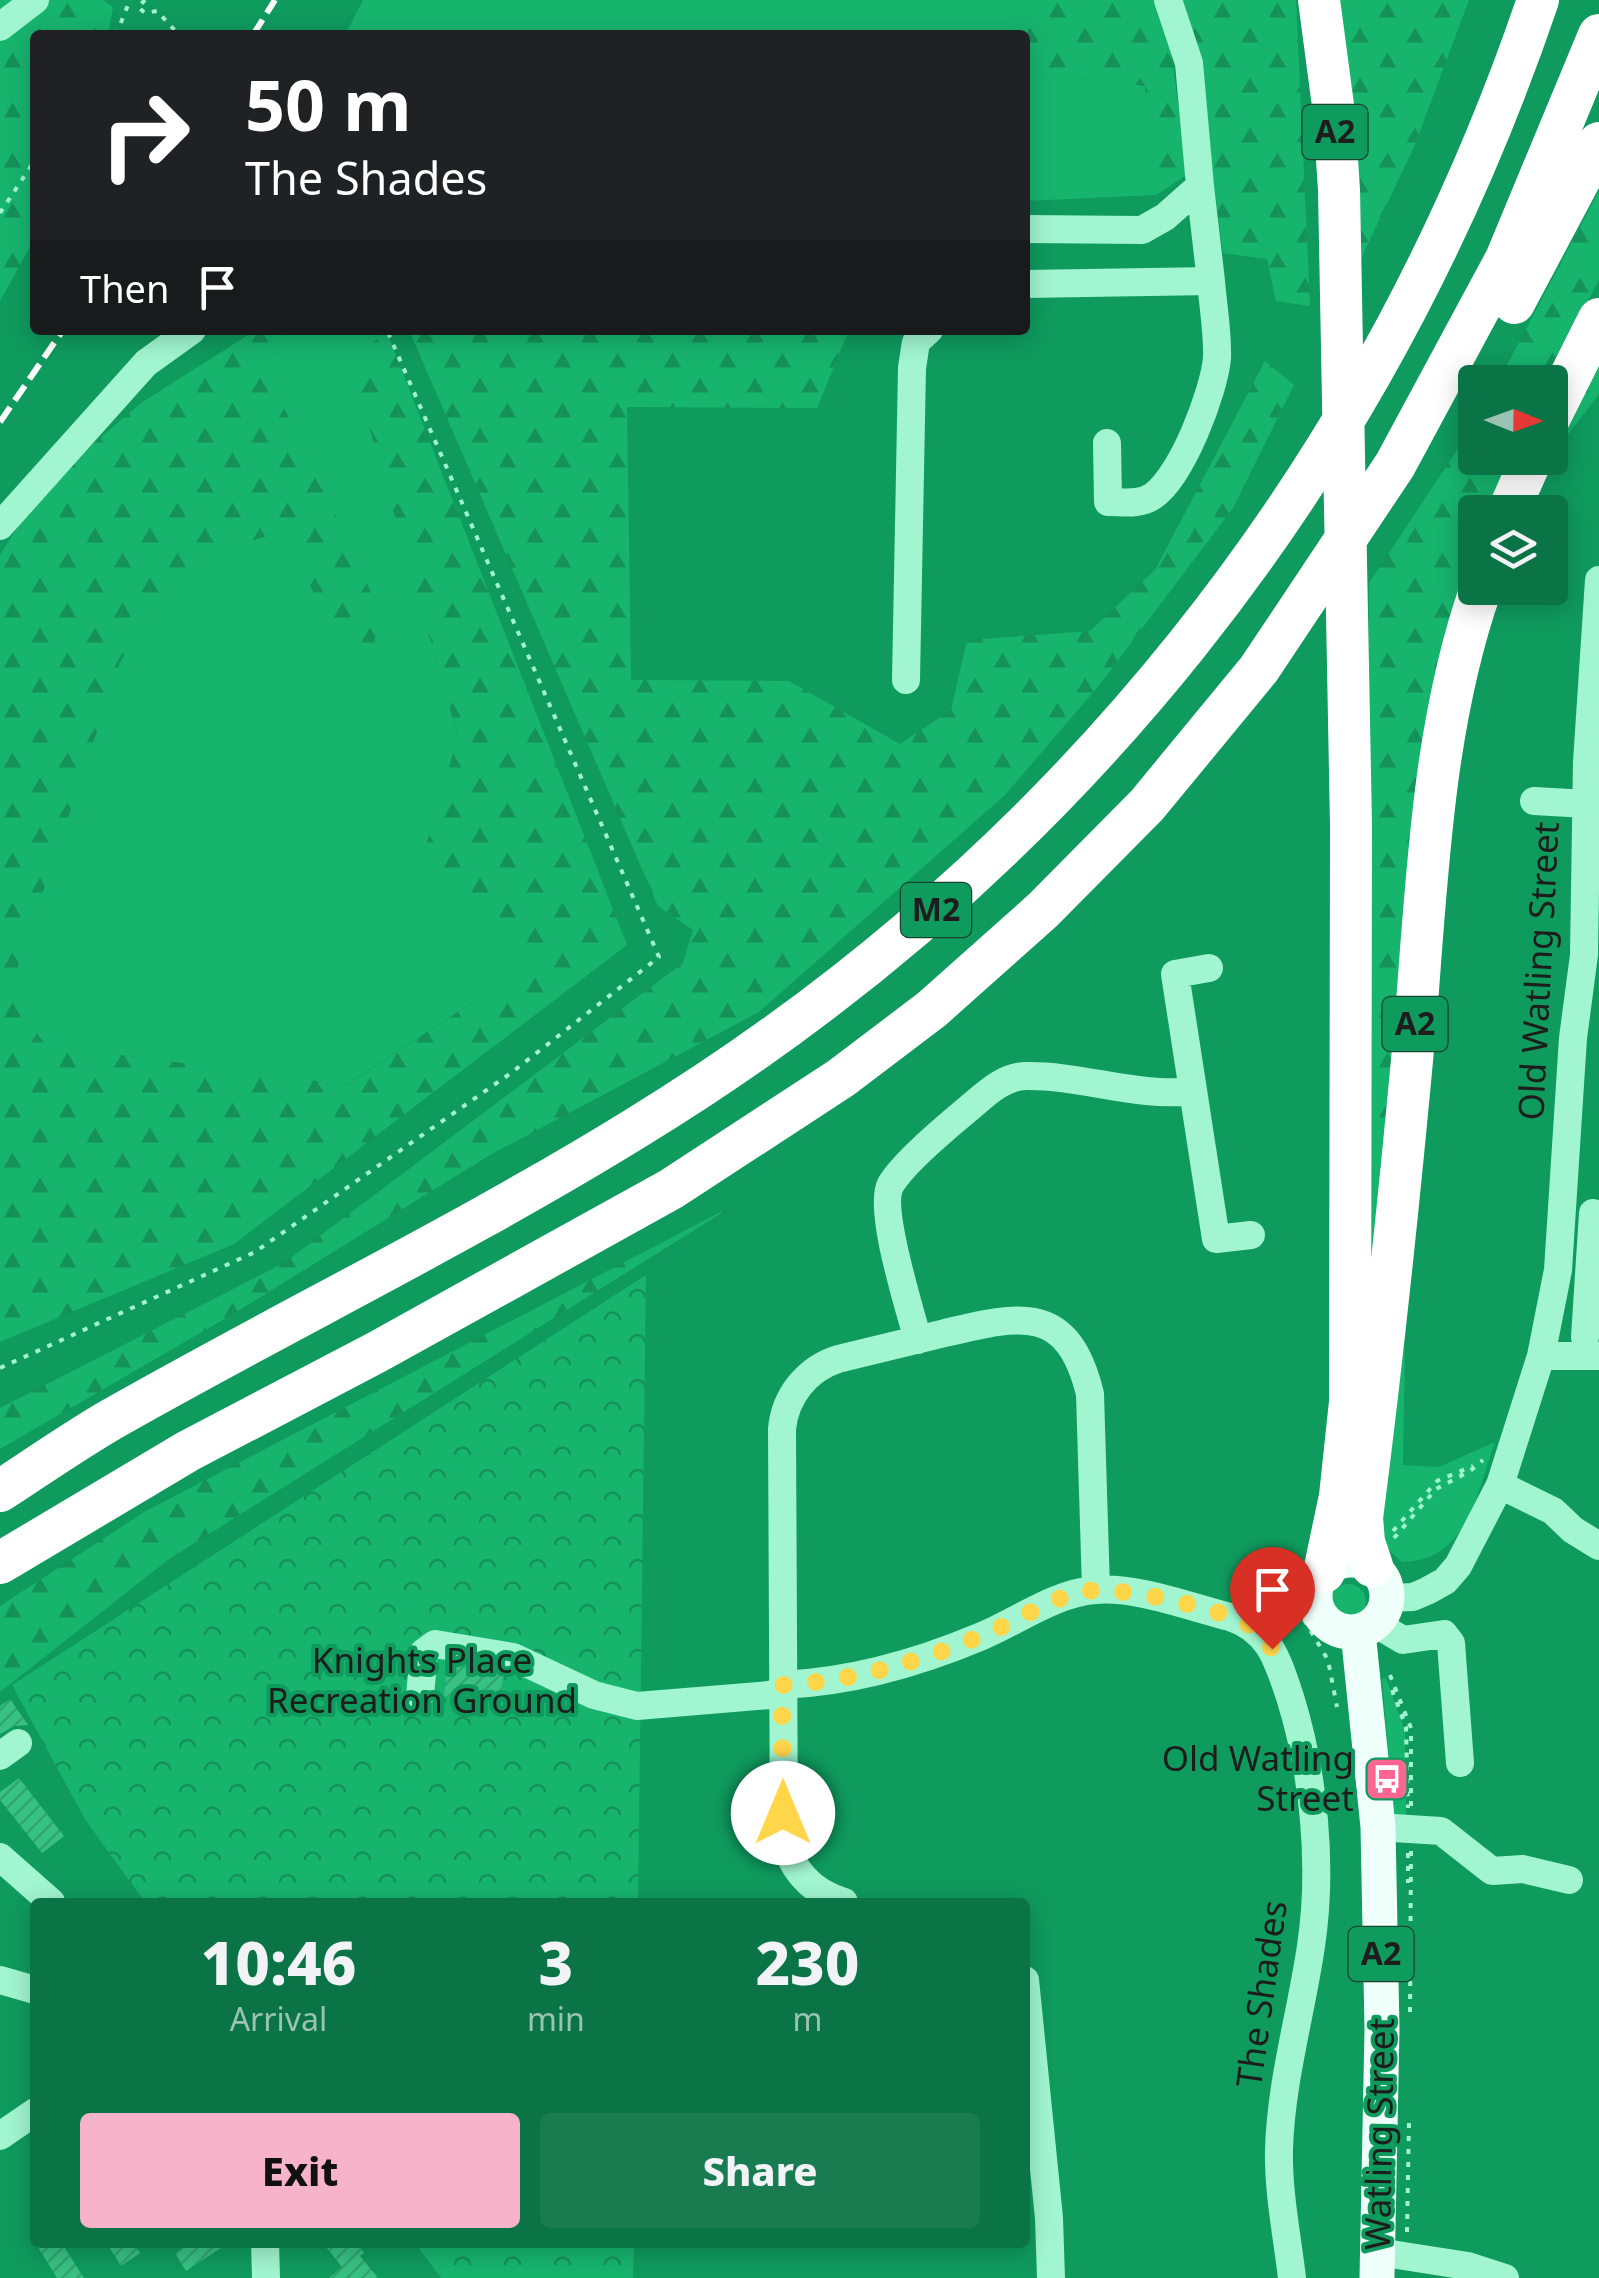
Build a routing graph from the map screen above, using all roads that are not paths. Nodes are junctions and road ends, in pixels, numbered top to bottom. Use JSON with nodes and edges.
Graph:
{"nodes":[{"id":1,"x":35,"y":0,"type":"edge"},
{"id":2,"x":1168,"y":0,"type":"edge"},
{"id":3,"x":1319,"y":0,"type":"edge"},
{"id":4,"x":1538,"y":0,"type":"edge"},
{"id":5,"x":0,"y":27,"type":"edge"},
{"id":6,"x":1599,"y":35,"type":"edge"},
{"id":7,"x":1599,"y":143,"type":"edge"},
{"id":8,"x":1200,"y":186,"type":"junction"},
{"id":9,"x":1160,"y":221,"type":"junction"},
{"id":10,"x":1030,"y":229,"type":"edge"},
{"id":11,"x":1206,"y":234,"type":"junction"},
{"id":12,"x":1211,"y":281,"type":"junction"},
{"id":13,"x":1030,"y":284,"type":"edge"},
{"id":14,"x":1599,"y":320,"type":"edge"},
{"id":15,"x":185,"y":335,"type":"edge"},
{"id":16,"x":923,"y":335,"type":"edge"},
{"id":17,"x":1568,"y":382,"type":"edge"},
{"id":18,"x":1106,"y":443,"type":"dead end"},
{"id":19,"x":0,"y":526,"type":"edge"},
{"id":20,"x":1599,"y":580,"type":"edge"},
{"id":21,"x":1477,"y":605,"type":"edge"},
{"id":22,"x":1259,"y":669,"type":"junction"},
{"id":23,"x":906,"y":680,"type":"dead end"},
{"id":24,"x":1534,"y":801,"type":"dead end"},
{"id":25,"x":1586,"y":804,"type":"junction"},
{"id":26,"x":1208,"y":968,"type":"dead end"},
{"id":27,"x":1590,"y":987,"type":"edge"},
{"id":28,"x":1193,"y":1091,"type":"junction"},
{"id":29,"x":1562,"y":1210,"type":"junction"},
{"id":30,"x":1596,"y":1213,"type":"edge"},
{"id":31,"x":1251,"y":1234,"type":"dead end"},
{"id":32,"x":918,"y":1340,"type":"junction"},
{"id":33,"x":1592,"y":1347,"type":"edge"},
{"id":34,"x":1541,"y":1356,"type":"junction"},
{"id":35,"x":1500,"y":1484,"type":"junction"},
{"id":36,"x":0,"y":1491,"type":"edge"},
{"id":37,"x":1599,"y":1546,"type":"edge"},
{"id":38,"x":0,"y":1563,"type":"edge"},
{"id":39,"x":1314,"y":1580,"type":"junction"},
{"id":40,"x":1378,"y":1583,"type":"junction"},
{"id":41,"x":1096,"y":1590,"type":"junction"},
{"id":42,"x":782,"y":1690,"type":"junction"},
{"id":43,"x":420,"y":1695,"type":"dead end"},
{"id":44,"x":1460,"y":1763,"type":"dead end"},
{"id":45,"x":1378,"y":1828,"type":"junction"},
{"id":46,"x":0,"y":1857,"type":"edge"},
{"id":47,"x":1569,"y":1880,"type":"dead end"},
{"id":48,"x":797,"y":1892,"type":"edge"},
{"id":49,"x":46,"y":1898,"type":"edge"},
{"id":50,"x":835,"y":1898,"type":"edge"},
{"id":51,"x":0,"y":1980,"type":"edge"},
{"id":52,"x":30,"y":1989,"type":"edge"},
{"id":53,"x":1030,"y":2079,"type":"edge"},
{"id":54,"x":30,"y":2115,"type":"edge"},
{"id":55,"x":0,"y":2136,"type":"edge"},
{"id":56,"x":1037,"y":2218,"type":"edge"},
{"id":57,"x":265,"y":2248,"type":"edge"},
{"id":58,"x":1378,"y":2265,"type":"edge"},
{"id":59,"x":266,"y":2278,"type":"edge"},
{"id":60,"x":1051,"y":2278,"type":"edge"},
{"id":61,"x":1292,"y":2278,"type":"edge"},
{"id":62,"x":1505,"y":2278,"type":"edge"}],
"edges":[{"from":1,"to":5,"type":"street"},
{"from":2,"to":8,"type":"street"},
{"from":3,"to":39,"type":"highway","number":"A2"},
{"from":4,"to":36,"type":"highway","number":"M2"},
{"from":6,"to":22,"type":"highway","number":"M2"},
{"from":7,"to":22,"type":"highway","number":"M2"},
{"from":8,"to":9,"type":"street"},
{"from":8,"to":11,"type":"street"},
{"from":9,"to":10,"type":"street"},
{"from":9,"to":11,"type":"street"},
{"from":11,"to":12,"type":"street"},
{"from":12,"to":13,"type":"street"},
{"from":12,"to":18,"type":"street"},
{"from":14,"to":17,"type":"highway"},
{"from":15,"to":19,"type":"street"},
{"from":16,"to":23,"type":"street"},
{"from":20,"to":25,"type":"street","name":"Old Watling Street"},
{"from":21,"to":40,"type":"highway","number":"A2"},
{"from":22,"to":38,"type":"highway","number":"M2"},
{"from":24,"to":25,"type":"street"},
{"from":25,"to":27,"type":"street","name":"Old Watling Street"},
{"from":26,"to":28,"type":"street"},
{"from":27,"to":29,"type":"street","name":"Old Watling Street"},
{"from":28,"to":31,"type":"street"},
{"from":28,"to":32,"type":"street"},
{"from":29,"to":30,"type":"street"},
{"from":29,"to":34,"type":"street","name":"Old Watling Street"},
{"from":30,"to":33,"type":"street"},
{"from":32,"to":41,"type":"street"},
{"from":32,"to":42,"type":"street"},
{"from":33,"to":34,"type":"street"},
{"from":34,"to":35,"type":"street","name":"Old Watling Street"},
{"from":35,"to":37,"type":"street"},
{"from":35,"to":40,"type":"street","name":"Old Watling Street"},
{"from":39,"to":40,"type":"main road"},
{"from":39,"to":40,"type":"main road"},
{"from":40,"to":44,"type":"street"},
{"from":40,"to":45,"type":"main road","name":"Watling Street","number":"A2"},
{"from":41,"to":42,"type":"street","name":"The Shades"},
{"from":41,"to":61,"type":"street","name":"The Shades"},
{"from":42,"to":43,"type":"street","name":"The Shades"},
{"from":42,"to":48,"type":"street"},
{"from":45,"to":47,"type":"street"},
{"from":45,"to":58,"type":"main road","name":"Watling Street","number":"A2"},
{"from":46,"to":49,"type":"street"},
{"from":48,"to":50,"type":"street"},
{"from":51,"to":52,"type":"street"},
{"from":53,"to":56,"type":"street"},
{"from":54,"to":55,"type":"street"},
{"from":56,"to":60,"type":"street"},
{"from":57,"to":59,"type":"street"},
{"from":58,"to":62,"type":"street"}]}
